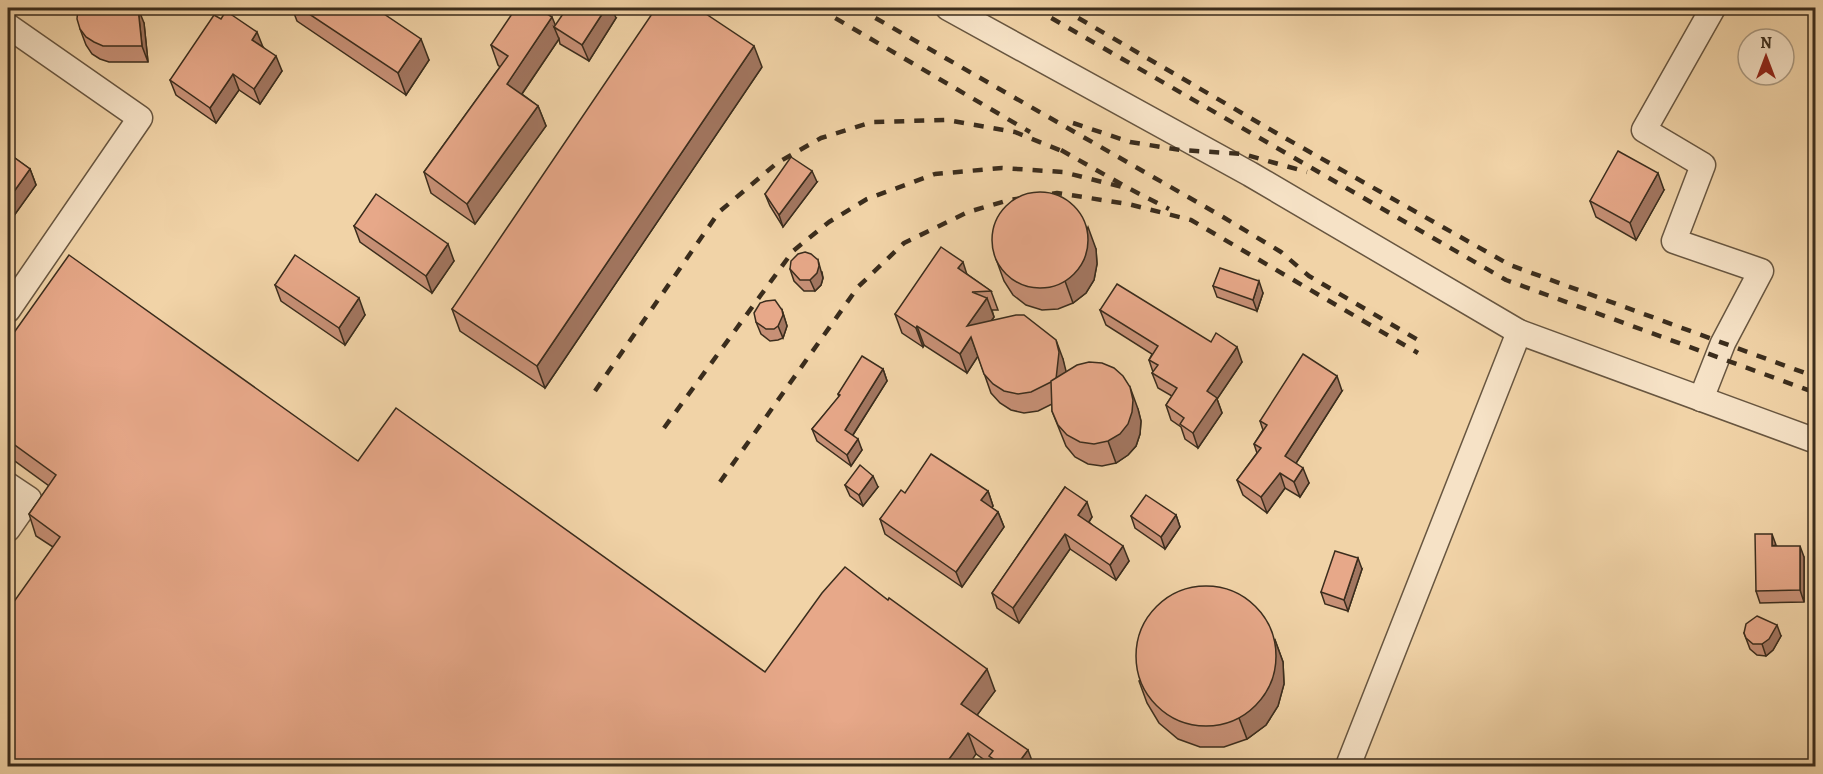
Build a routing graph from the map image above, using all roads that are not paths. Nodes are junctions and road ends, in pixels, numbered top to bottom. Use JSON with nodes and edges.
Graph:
{"nodes":[{"id":1,"x":948,"y":8,"type":"edge"},
{"id":2,"x":1713,"y":8,"type":"edge"},
{"id":3,"x":8,"y":26,"type":"edge"},
{"id":4,"x":8,"y":310,"type":"edge"},
{"id":5,"x":1519,"y":332,"type":"junction"},
{"id":6,"x":1701,"y":399,"type":"junction"},
{"id":7,"x":1815,"y":441,"type":"edge"},
{"id":8,"x":8,"y":485,"type":"edge"},
{"id":9,"x":8,"y":529,"type":"edge"},
{"id":10,"x":1348,"y":766,"type":"edge"}],
"edges":[{"from":1,"to":5,"type":"lane"},
{"from":2,"to":6,"type":"lane"},
{"from":3,"to":4,"type":"lane"},
{"from":5,"to":6,"type":"lane"},
{"from":5,"to":10,"type":"lane"},
{"from":6,"to":7,"type":"lane"},
{"from":8,"to":9,"type":"lane"}]}
